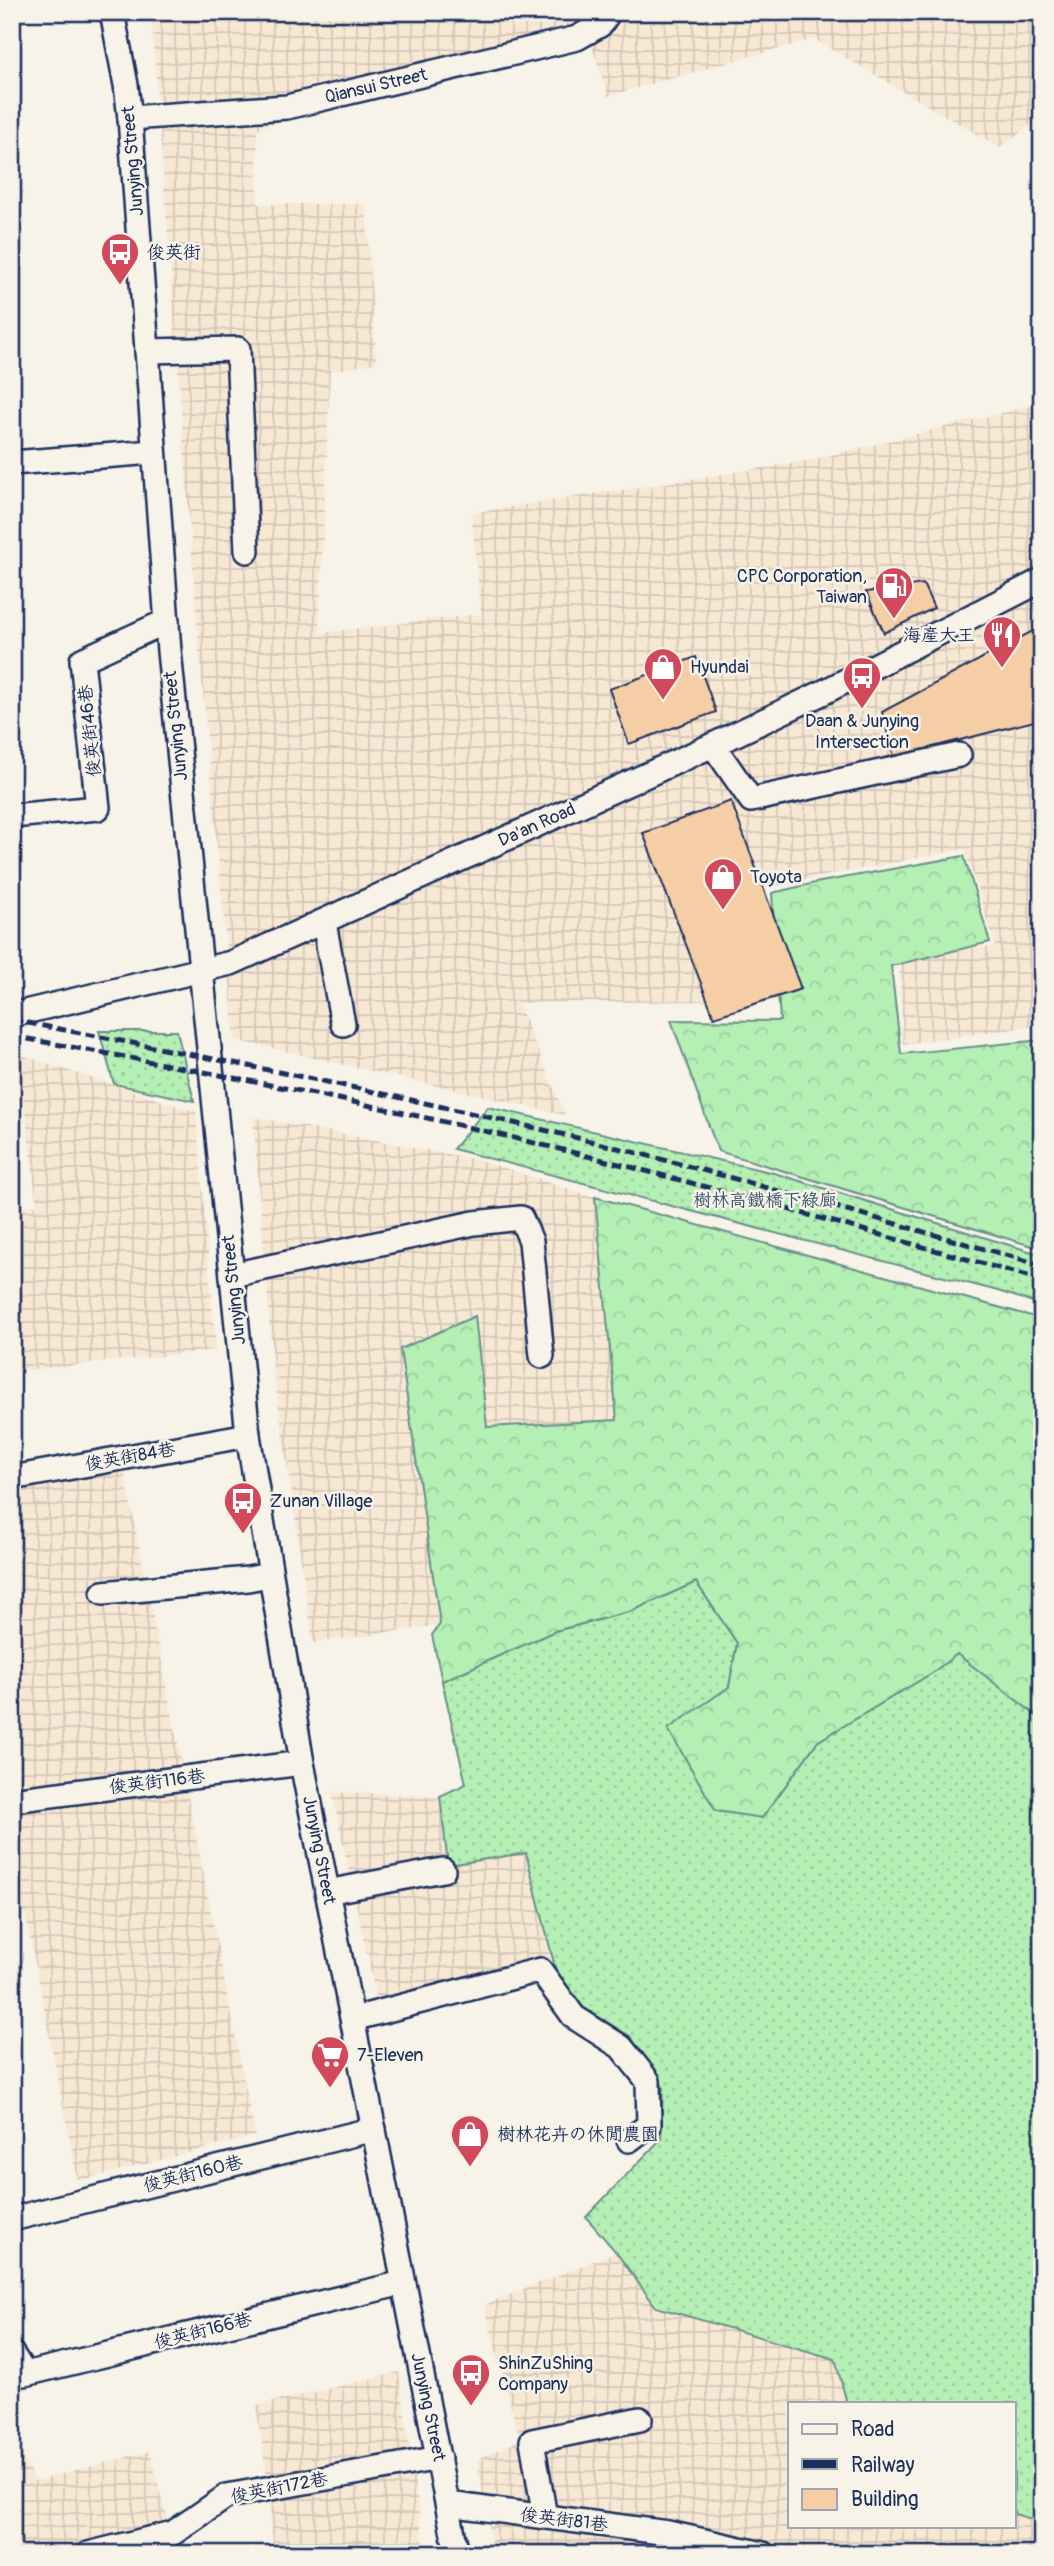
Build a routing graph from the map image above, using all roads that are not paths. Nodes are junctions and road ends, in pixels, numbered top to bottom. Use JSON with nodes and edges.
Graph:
{"nodes":[{"id":1,"x":112,"y":12,"type":"edge"},
{"id":2,"x":609,"y":12,"type":"edge"},
{"id":3,"x":130,"y":118,"type":"junction"},
{"id":4,"x":147,"y":351,"type":"junction"},
{"id":5,"x":154,"y":452,"type":"junction"},
{"id":6,"x":12,"y":463,"type":"edge"},
{"id":7,"x":247,"y":551,"type":"dead end"},
{"id":8,"x":1042,"y":580,"type":"edge"},
{"id":9,"x":167,"y":621,"type":"junction"},
{"id":10,"x":713,"y":746,"type":"junction"},
{"id":11,"x":959,"y":755,"type":"dead end"},
{"id":12,"x":12,"y":816,"type":"edge"},
{"id":13,"x":324,"y":923,"type":"junction"},
{"id":14,"x":201,"y":970,"type":"junction"},
{"id":15,"x":12,"y":1015,"type":"edge"},
{"id":16,"x":343,"y":1024,"type":"dead end"},
{"id":17,"x":232,"y":1275,"type":"junction"},
{"id":18,"x":542,"y":1356,"type":"dead end"},
{"id":19,"x":248,"y":1436,"type":"junction"},
{"id":20,"x":12,"y":1478,"type":"edge"},
{"id":21,"x":269,"y":1575,"type":"junction"},
{"id":22,"x":103,"y":1593,"type":"dead end"},
{"id":23,"x":302,"y":1763,"type":"junction"},
{"id":24,"x":12,"y":1800,"type":"edge"},
{"id":25,"x":443,"y":1870,"type":"dead end"},
{"id":26,"x":327,"y":1892,"type":"junction"},
{"id":27,"x":353,"y":2019,"type":"junction"},
{"id":28,"x":374,"y":2129,"type":"junction"},
{"id":29,"x":629,"y":2140,"type":"dead end"},
{"id":30,"x":12,"y":2220,"type":"edge"},
{"id":31,"x":403,"y":2283,"type":"junction"},
{"id":32,"x":12,"y":2354,"type":"edge"},
{"id":33,"x":640,"y":2419,"type":"dead end"},
{"id":34,"x":439,"y":2458,"type":"junction"},
{"id":35,"x":447,"y":2504,"type":"junction"},
{"id":36,"x":545,"y":2517,"type":"junction"},
{"id":37,"x":88,"y":2554,"type":"edge"},
{"id":38,"x":457,"y":2554,"type":"edge"},
{"id":39,"x":763,"y":2554,"type":"edge"}],
"edges":[{"from":1,"to":3,"type":"street","name":"Junying Street"},
{"from":2,"to":3,"type":"street","name":"Qiansui Street"},
{"from":3,"to":4,"type":"street","name":"Junying Street"},
{"from":4,"to":5,"type":"street","name":"Junying Street"},
{"from":4,"to":7,"type":"street"},
{"from":5,"to":6,"type":"street"},
{"from":5,"to":9,"type":"street","name":"Junying Street"},
{"from":8,"to":10,"type":"street","name":"Da'an Road"},
{"from":9,"to":12,"type":"street","name":"俊英街46巷"},
{"from":9,"to":14,"type":"street","name":"Junying Street"},
{"from":10,"to":11,"type":"street"},
{"from":10,"to":13,"type":"street","name":"Da'an Road"},
{"from":13,"to":14,"type":"street","name":"Da'an Road"},
{"from":13,"to":16,"type":"street"},
{"from":14,"to":15,"type":"street","name":"Da'an Road"},
{"from":14,"to":17,"type":"street","name":"Junying Street"},
{"from":17,"to":18,"type":"street"},
{"from":17,"to":19,"type":"street","name":"Junying Street"},
{"from":19,"to":20,"type":"street","name":"俊英街84巷"},
{"from":19,"to":21,"type":"street","name":"Junying Street"},
{"from":21,"to":22,"type":"street"},
{"from":21,"to":23,"type":"street","name":"Junying Street"},
{"from":23,"to":24,"type":"street","name":"俊英街116巷"},
{"from":23,"to":26,"type":"street","name":"Junying Street"},
{"from":25,"to":26,"type":"street"},
{"from":26,"to":27,"type":"street","name":"Junying Street"},
{"from":27,"to":28,"type":"street","name":"Junying Street"},
{"from":27,"to":29,"type":"street"},
{"from":28,"to":30,"type":"street","name":"俊英街160巷"},
{"from":28,"to":31,"type":"street","name":"Junying Street"},
{"from":31,"to":32,"type":"street","name":"俊英街166巷"},
{"from":31,"to":34,"type":"street","name":"Junying Street"},
{"from":33,"to":36,"type":"street"},
{"from":34,"to":35,"type":"street","name":"Junying Street"},
{"from":34,"to":37,"type":"street","name":"俊英街172巷"},
{"from":35,"to":36,"type":"street","name":"俊英街81巷"},
{"from":35,"to":38,"type":"street","name":"Junying Street"},
{"from":36,"to":39,"type":"street","name":"俊英街81巷"}]}
